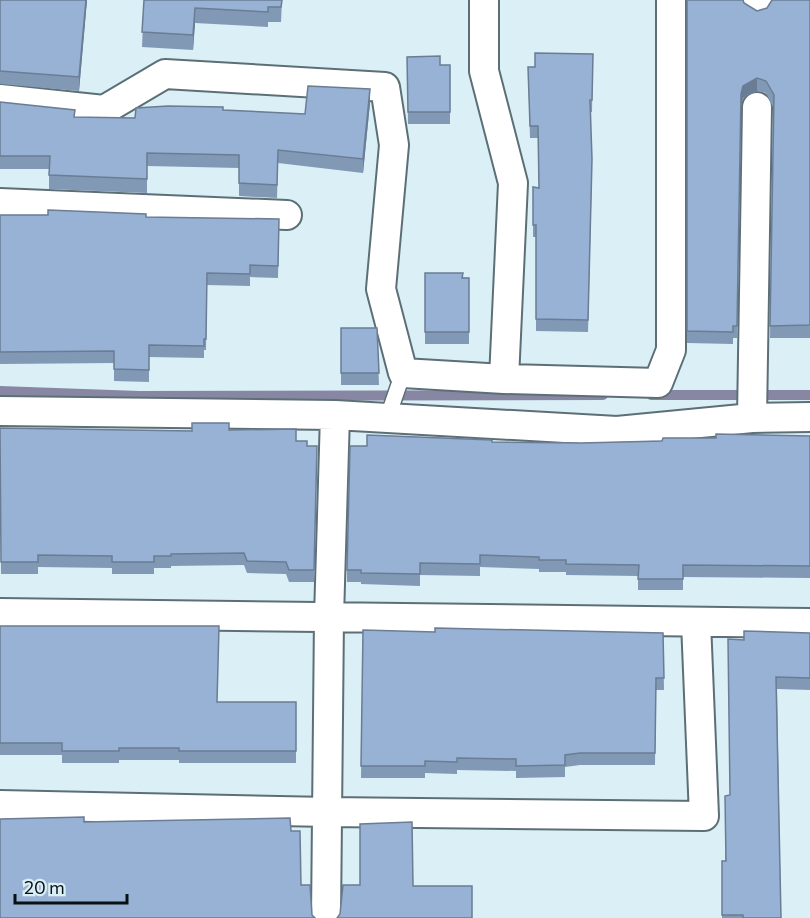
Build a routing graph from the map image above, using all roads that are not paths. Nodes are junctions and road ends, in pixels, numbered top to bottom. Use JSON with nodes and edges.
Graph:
{"nodes":[{"id":1,"x":484,"y":0,"type":"edge"},
{"id":2,"x":671,"y":0,"type":"edge"},
{"id":3,"x":0,"y":99,"type":"edge"},
{"id":4,"x":757,"y":107,"type":"dead end"},
{"id":5,"x":0,"y":203,"type":"edge"},
{"id":6,"x":287,"y":215,"type":"dead end"},
{"id":7,"x":403,"y":374,"type":"junction"},
{"id":8,"x":504,"y":379,"type":"junction"},
{"id":9,"x":0,"y":411,"type":"edge"},
{"id":10,"x":335,"y":415,"type":"junction"},
{"id":11,"x":810,"y":417,"type":"edge"},
{"id":12,"x":752,"y":418,"type":"junction"},
{"id":13,"x":387,"y":419,"type":"junction"},
{"id":14,"x":0,"y":613,"type":"edge"},
{"id":15,"x":329,"y":617,"type":"junction"},
{"id":16,"x":696,"y":622,"type":"junction"},
{"id":17,"x":810,"y":623,"type":"edge"},
{"id":18,"x":0,"y":805,"type":"edge"},
{"id":19,"x":328,"y":812,"type":"junction"},
{"id":20,"x":326,"y":918,"type":"edge"}],
"edges":[{"from":1,"to":8,"type":"street"},
{"from":2,"to":8,"type":"street"},
{"from":3,"to":7,"type":"street"},
{"from":4,"to":12,"type":"street"},
{"from":5,"to":6,"type":"street"},
{"from":7,"to":8,"type":"street"},
{"from":7,"to":13,"type":"lane"},
{"from":9,"to":10,"type":"street"},
{"from":10,"to":13,"type":"street"},
{"from":10,"to":15,"type":"street"},
{"from":11,"to":12,"type":"street"},
{"from":12,"to":13,"type":"street"},
{"from":14,"to":15,"type":"street"},
{"from":15,"to":16,"type":"street"},
{"from":15,"to":19,"type":"street"},
{"from":16,"to":17,"type":"street"},
{"from":16,"to":19,"type":"street"},
{"from":18,"to":19,"type":"street"},
{"from":19,"to":20,"type":"street"}]}
